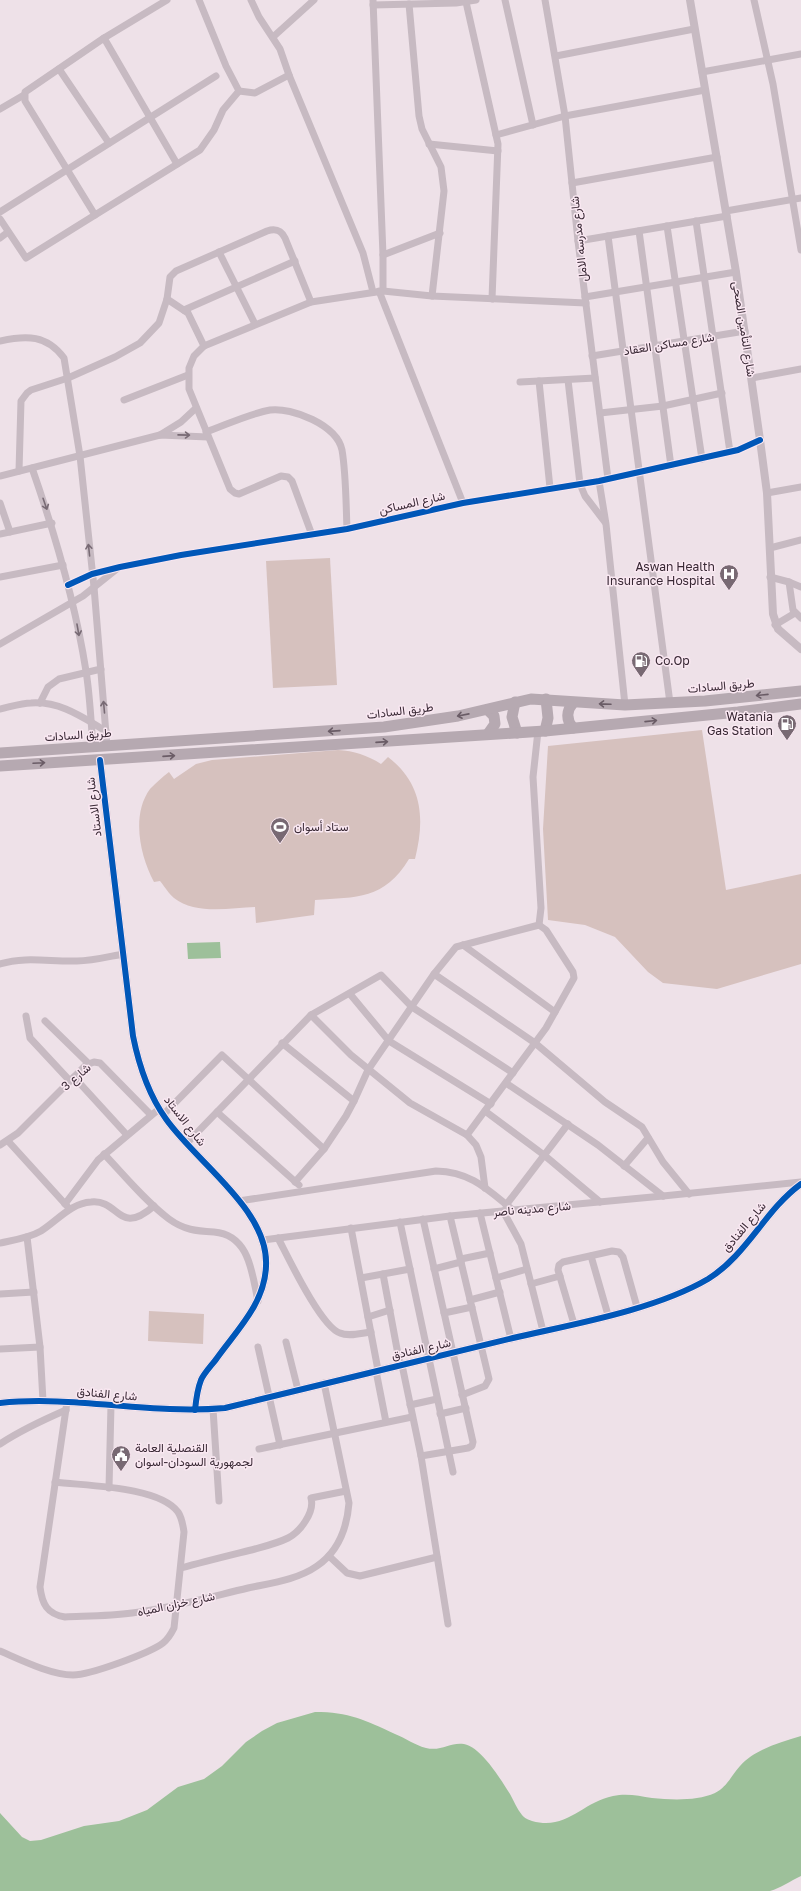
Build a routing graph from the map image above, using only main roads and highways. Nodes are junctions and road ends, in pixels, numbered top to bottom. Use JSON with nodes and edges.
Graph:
{"nodes":[{"id":1,"x":801,"y":691,"type":"edge"},
{"id":2,"x":546,"y":699,"type":"junction"},
{"id":3,"x":515,"y":702,"type":"junction"},
{"id":4,"x":573,"y":702,"type":"junction"},
{"id":5,"x":801,"y":704,"type":"edge"},
{"id":6,"x":488,"y":710,"type":"junction"},
{"id":7,"x":573,"y":728,"type":"junction"},
{"id":8,"x":541,"y":731,"type":"junction"},
{"id":9,"x":517,"y":733,"type":"junction"},
{"id":10,"x":488,"y":734,"type":"junction"},
{"id":11,"x":0,"y":753,"type":"edge"},
{"id":12,"x":0,"y":766,"type":"edge"}],
"edges":[{"from":1,"to":4,"type":"main road","name":"طريق السادات","one_way":true},
{"from":2,"to":3,"type":"main road","name":"طريق السادات"},
{"from":2,"to":4,"type":"main road","name":"طريق السادات"},
{"from":2,"to":8,"type":"main road"},
{"from":3,"to":6,"type":"main road","name":"طريق السادات"},
{"from":3,"to":9,"type":"main road"},
{"from":4,"to":7,"type":"main road"},
{"from":7,"to":5,"type":"main road","one_way":true},
{"from":6,"to":10,"type":"main road"},
{"from":6,"to":11,"type":"main road","name":"طريق السادات","one_way":true},
{"from":7,"to":8,"type":"main road"},
{"from":8,"to":9,"type":"main road"},
{"from":9,"to":10,"type":"main road"},
{"from":12,"to":10,"type":"main road","one_way":true}]}
